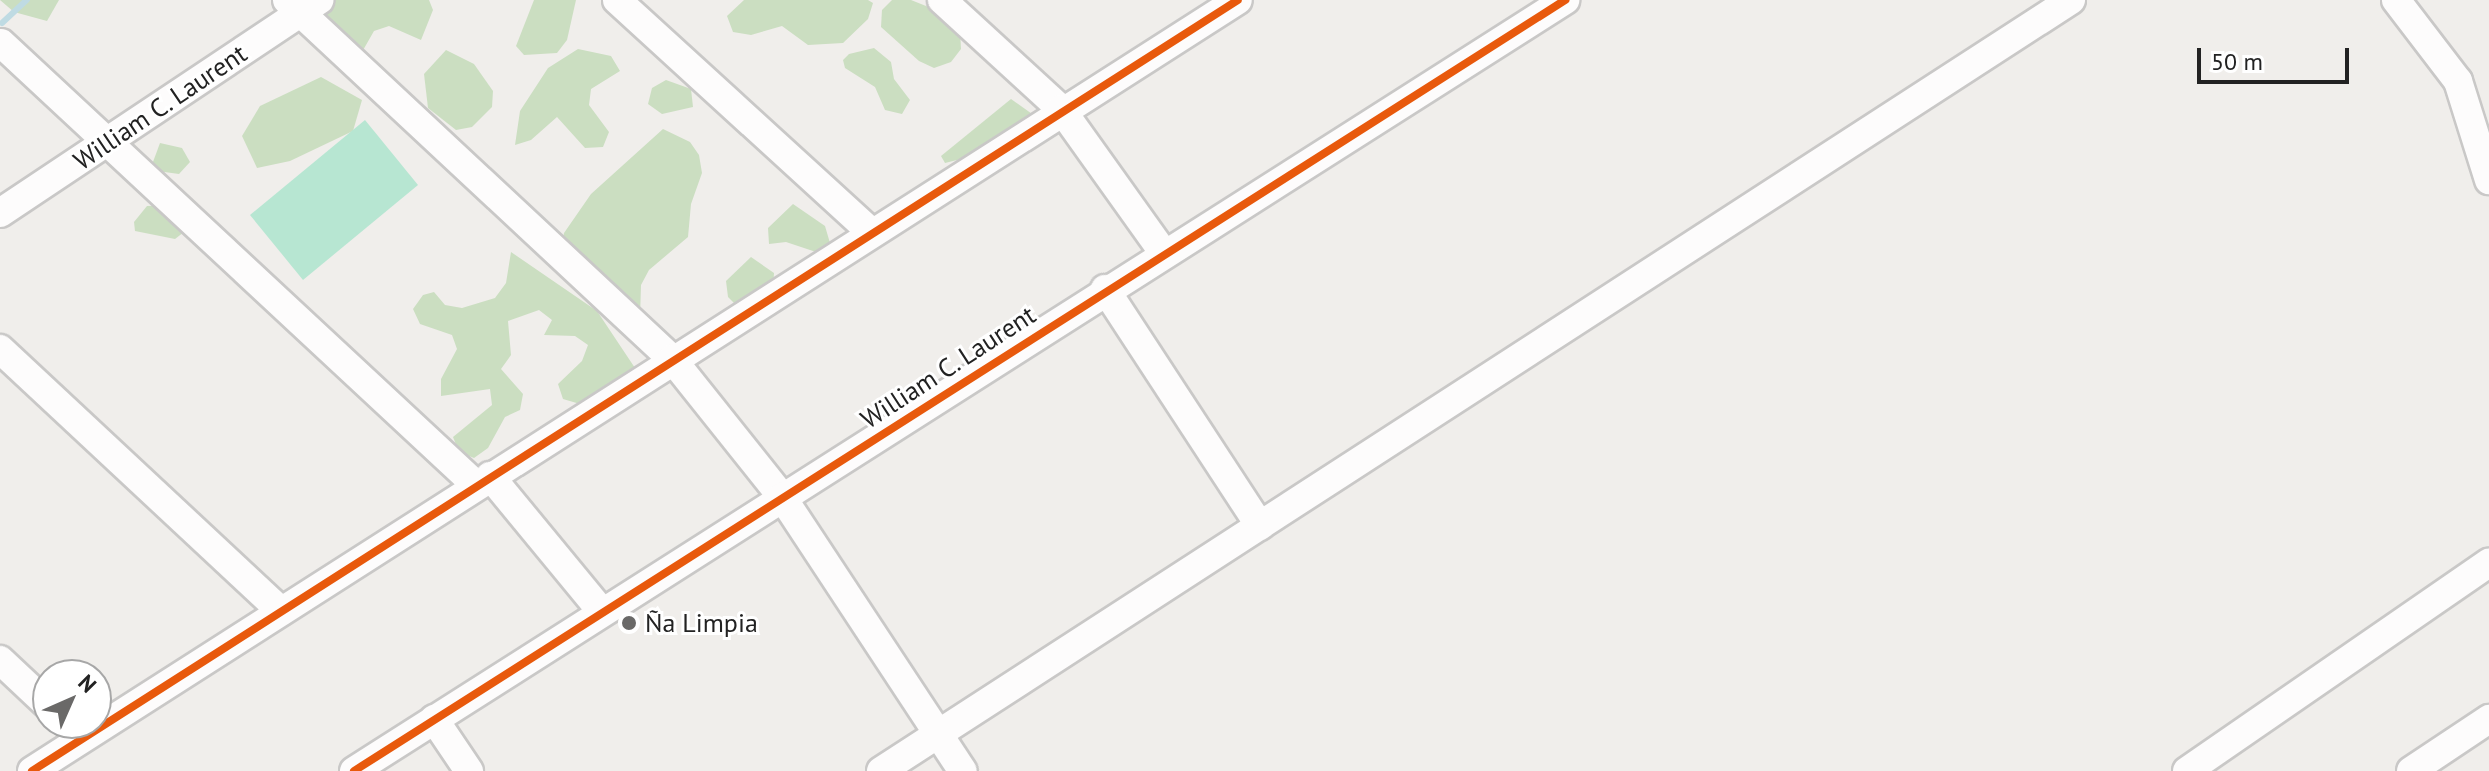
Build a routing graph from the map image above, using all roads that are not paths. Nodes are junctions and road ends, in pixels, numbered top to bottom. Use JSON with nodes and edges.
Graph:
{"nodes":[{"id":1,"x":617,"y":0,"type":"edge"},
{"id":2,"x":942,"y":0,"type":"edge"},
{"id":3,"x":1238,"y":0,"type":"edge"},
{"id":4,"x":1565,"y":0,"type":"edge"},
{"id":5,"x":2071,"y":0,"type":"edge"},
{"id":6,"x":2396,"y":0,"type":"edge"},
{"id":7,"x":302,"y":4,"type":"edge"},
{"id":8,"x":1,"y":43,"type":"edge"},
{"id":9,"x":1061,"y":109,"type":"junction"},
{"id":10,"x":109,"y":141,"type":"junction"},
{"id":11,"x":2489,"y":180,"type":"edge"},
{"id":12,"x":0,"y":213,"type":"edge"},
{"id":13,"x":870,"y":231,"type":"junction"},
{"id":14,"x":1163,"y":252,"type":"junction"},
{"id":15,"x":1105,"y":289,"type":"junction"},
{"id":16,"x":0,"y":349,"type":"edge"},
{"id":17,"x":672,"y":359,"type":"junction"},
{"id":18,"x":483,"y":480,"type":"junction"},
{"id":19,"x":782,"y":497,"type":"junction"},
{"id":20,"x":1260,"y":526,"type":"junction"},
{"id":21,"x":2489,"y":563,"type":"edge"},
{"id":22,"x":281,"y":611,"type":"junction"},
{"id":23,"x":602,"y":612,"type":"junction"},
{"id":24,"x":0,"y":660,"type":"edge"},
{"id":25,"x":32,"y":690,"type":"edge"},
{"id":26,"x":112,"y":709,"type":"edge"},
{"id":27,"x":434,"y":719,"type":"junction"},
{"id":28,"x":2489,"y":719,"type":"edge"},
{"id":29,"x":937,"y":735,"type":"junction"},
{"id":30,"x":66,"y":739,"type":"edge"},
{"id":31,"x":32,"y":771,"type":"edge"},
{"id":32,"x":354,"y":771,"type":"edge"},
{"id":33,"x":469,"y":771,"type":"edge"},
{"id":34,"x":881,"y":771,"type":"edge"},
{"id":35,"x":963,"y":771,"type":"edge"},
{"id":36,"x":2187,"y":771,"type":"edge"},
{"id":37,"x":2411,"y":771,"type":"edge"}],
"edges":[{"from":1,"to":13,"type":"street"},
{"from":2,"to":9,"type":"street"},
{"from":3,"to":9,"type":"street"},
{"from":4,"to":14,"type":"street","name":"William C. Laurent"},
{"from":5,"to":20,"type":"street"},
{"from":6,"to":11,"type":"street"},
{"from":7,"to":10,"type":"street","name":"William C. Laurent"},
{"from":7,"to":17,"type":"street"},
{"from":8,"to":10,"type":"street"},
{"from":9,"to":13,"type":"street"},
{"from":9,"to":14,"type":"street"},
{"from":10,"to":12,"type":"street","name":"William C. Laurent"},
{"from":10,"to":18,"type":"street"},
{"from":13,"to":17,"type":"street"},
{"from":14,"to":15,"type":"street","name":"William C. Laurent"},
{"from":15,"to":19,"type":"street","name":"William C. Laurent"},
{"from":15,"to":20,"type":"street"},
{"from":16,"to":22,"type":"street"},
{"from":17,"to":18,"type":"street"},
{"from":17,"to":19,"type":"street"},
{"from":18,"to":22,"type":"street"},
{"from":18,"to":23,"type":"street"},
{"from":19,"to":23,"type":"street","name":"William C. Laurent"},
{"from":19,"to":29,"type":"street"},
{"from":20,"to":29,"type":"street"},
{"from":21,"to":36,"type":"street"},
{"from":22,"to":26,"type":"street"},
{"from":23,"to":27,"type":"street","name":"William C. Laurent"},
{"from":24,"to":25,"type":"street"},
{"from":27,"to":32,"type":"street","name":"William C. Laurent"},
{"from":27,"to":33,"type":"street"},
{"from":28,"to":37,"type":"street"},
{"from":29,"to":34,"type":"street"},
{"from":29,"to":35,"type":"street"},
{"from":30,"to":31,"type":"street"}]}
